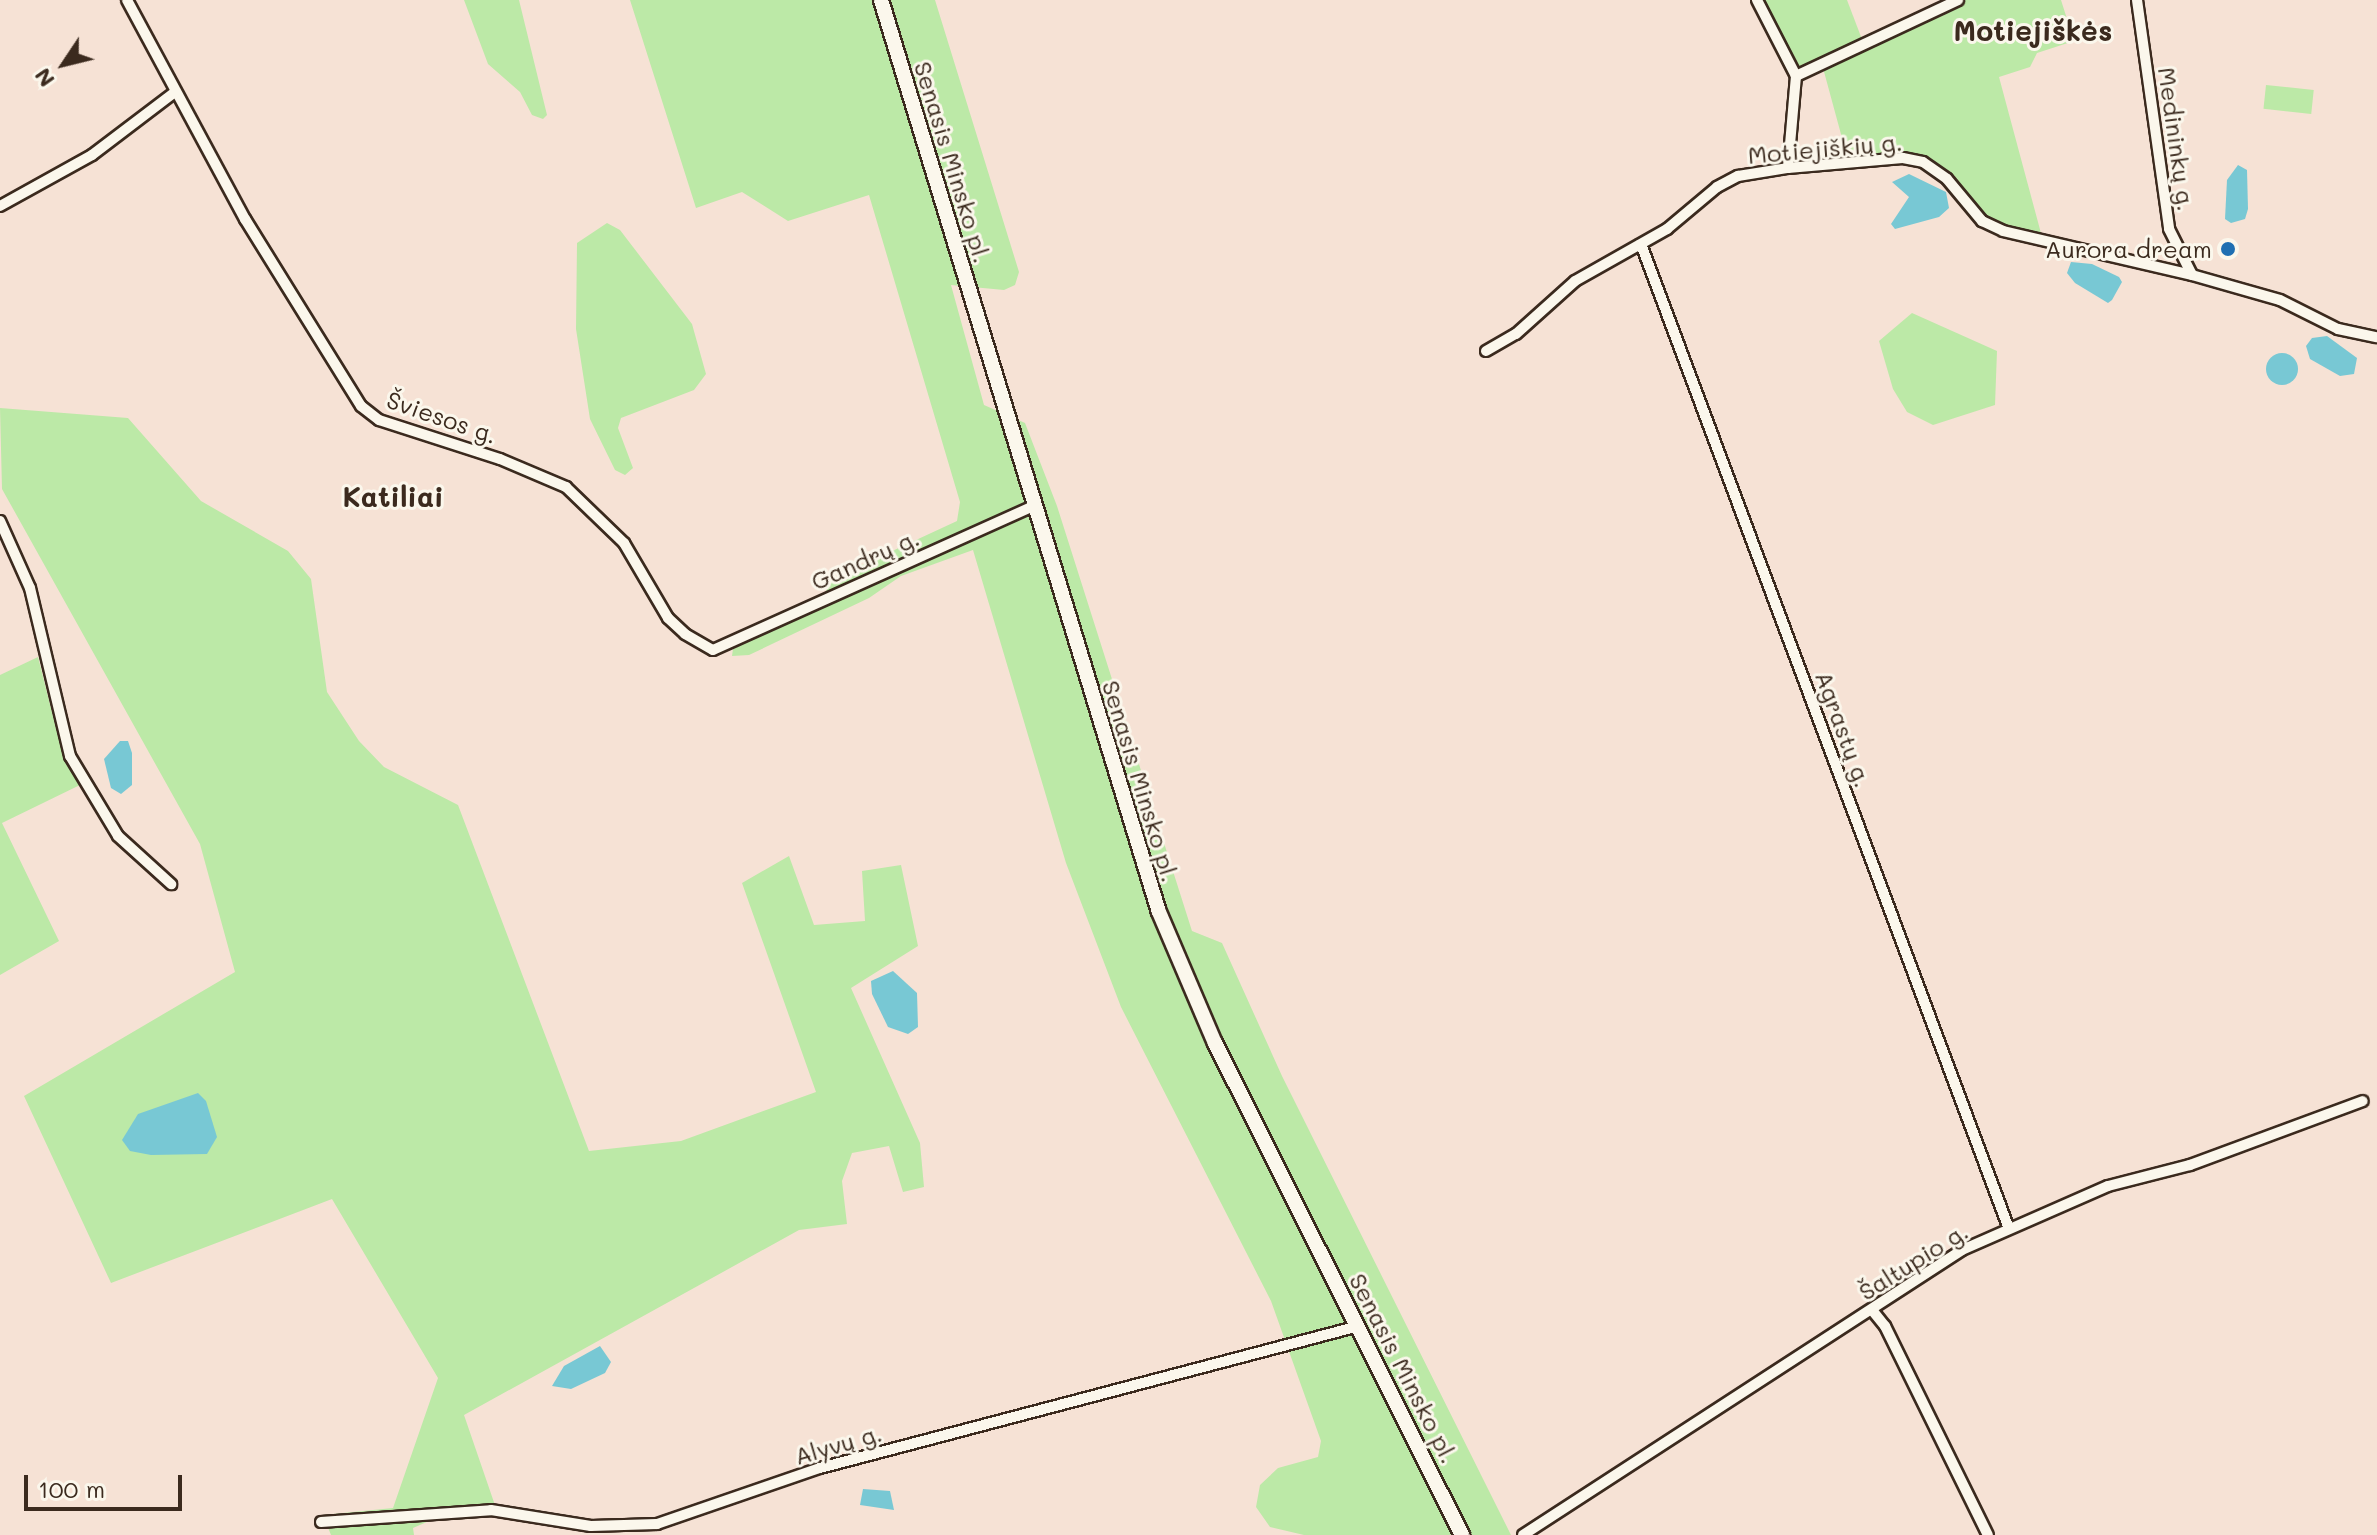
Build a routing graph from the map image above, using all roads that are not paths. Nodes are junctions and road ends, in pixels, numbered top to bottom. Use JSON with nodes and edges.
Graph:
{"nodes":[{"id":1,"x":127,"y":0,"type":"edge"},
{"id":2,"x":881,"y":0,"type":"edge"},
{"id":3,"x":1757,"y":0,"type":"edge"},
{"id":4,"x":1958,"y":0,"type":"edge"},
{"id":5,"x":2137,"y":0,"type":"edge"},
{"id":6,"x":1796,"y":76,"type":"junction"},
{"id":7,"x":175,"y":92,"type":"junction"},
{"id":8,"x":1788,"y":168,"type":"junction"},
{"id":9,"x":0,"y":206,"type":"edge"},
{"id":10,"x":1641,"y":244,"type":"junction"},
{"id":11,"x":2192,"y":275,"type":"junction"},
{"id":12,"x":2377,"y":337,"type":"edge"},
{"id":13,"x":1486,"y":351,"type":"dead end"},
{"id":14,"x":1034,"y":506,"type":"junction"},
{"id":15,"x":0,"y":521,"type":"edge"},
{"id":16,"x":713,"y":650,"type":"joint"},
{"id":17,"x":171,"y":884,"type":"dead end"},
{"id":18,"x":2363,"y":1101,"type":"dead end"},
{"id":19,"x":2009,"y":1229,"type":"junction"},
{"id":20,"x":1872,"y":1310,"type":"junction"},
{"id":21,"x":1359,"y":1326,"type":"junction"},
{"id":22,"x":321,"y":1522,"type":"dead end"},
{"id":23,"x":1462,"y":1535,"type":"edge"},
{"id":24,"x":1523,"y":1535,"type":"edge"},
{"id":25,"x":1988,"y":1535,"type":"edge"}],
"edges":[{"from":1,"to":7,"type":"street","name":"Šviesos g."},
{"from":2,"to":14,"type":"main road","name":"Senasis Minsko pl."},
{"from":3,"to":6,"type":"street"},
{"from":4,"to":6,"type":"street"},
{"from":5,"to":11,"type":"street","name":"Medininkų g."},
{"from":6,"to":8,"type":"street"},
{"from":7,"to":9,"type":"street"},
{"from":7,"to":16,"type":"street","name":"Šviesos g."},
{"from":8,"to":10,"type":"street","name":"Motiejiškių g."},
{"from":8,"to":11,"type":"street","name":"Motiejiškių g."},
{"from":10,"to":13,"type":"street","name":"Motiejiškių g."},
{"from":10,"to":19,"type":"street","name":"Agrastų g."},
{"from":11,"to":12,"type":"street"},
{"from":14,"to":16,"type":"street","name":"Gandrų g."},
{"from":14,"to":21,"type":"main road","name":"Senasis Minsko pl."},
{"from":15,"to":17,"type":"street"},
{"from":18,"to":19,"type":"street","name":"Šaltupio g."},
{"from":19,"to":20,"type":"street","name":"Šaltupio g."},
{"from":20,"to":24,"type":"street","name":"Šaltupio g."},
{"from":20,"to":25,"type":"street"},
{"from":21,"to":22,"type":"street","name":"Alyvų g."},
{"from":21,"to":23,"type":"main road","name":"Senasis Minsko pl."}]}
